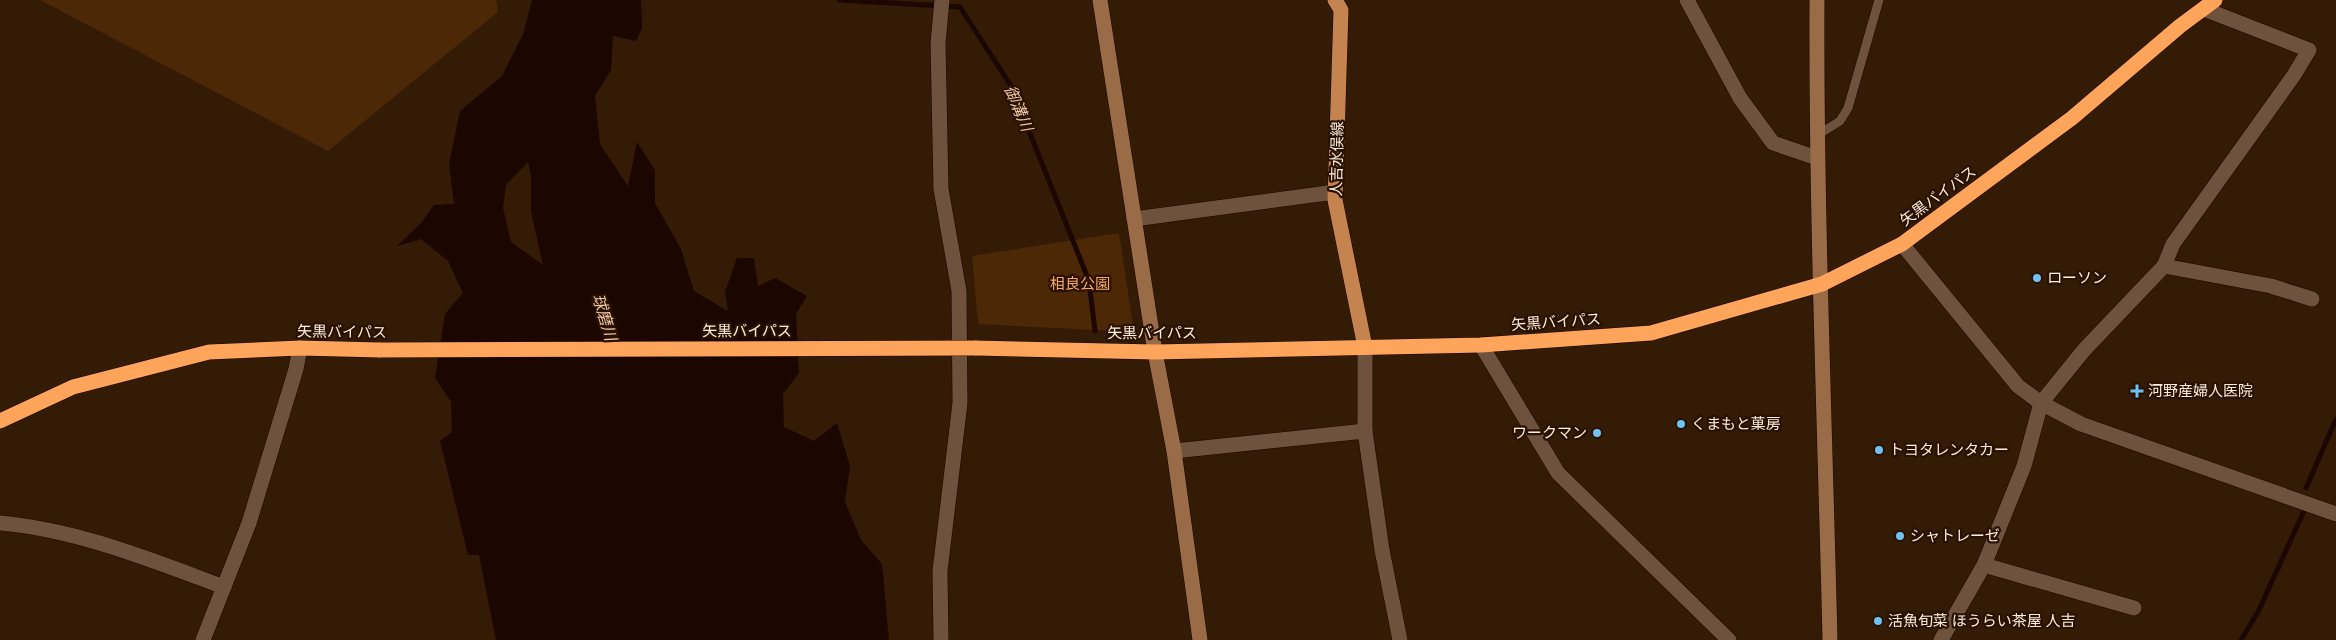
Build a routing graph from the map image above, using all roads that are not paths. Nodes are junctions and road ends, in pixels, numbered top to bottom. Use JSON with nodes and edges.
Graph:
{"nodes":[{"id":1,"x":942,"y":0,"type":"edge"},
{"id":2,"x":1100,"y":0,"type":"edge"},
{"id":3,"x":1687,"y":0,"type":"edge"},
{"id":4,"x":1816,"y":0,"type":"edge"},
{"id":5,"x":1879,"y":0,"type":"edge"},
{"id":6,"x":1339,"y":3,"type":"edge"},
{"id":7,"x":2210,"y":4,"type":"edge"},
{"id":8,"x":1816,"y":136,"type":"junction"},
{"id":9,"x":1816,"y":158,"type":"junction"},
{"id":10,"x":1335,"y":192,"type":"junction"},
{"id":11,"x":1134,"y":219,"type":"junction"},
{"id":12,"x":1902,"y":244,"type":"junction"},
{"id":13,"x":2164,"y":266,"type":"junction"},
{"id":14,"x":1822,"y":284,"type":"junction"},
{"id":15,"x":2312,"y":299,"type":"dead end"},
{"id":16,"x":1481,"y":345,"type":"junction"},
{"id":17,"x":1366,"y":347,"type":"junction"},
{"id":18,"x":300,"y":348,"type":"junction"},
{"id":19,"x":1155,"y":352,"type":"junction"},
{"id":20,"x":2041,"y":403,"type":"junction"},
{"id":21,"x":0,"y":421,"type":"edge"},
{"id":22,"x":1365,"y":431,"type":"junction"},
{"id":23,"x":1174,"y":451,"type":"junction"},
{"id":24,"x":2336,"y":514,"type":"edge"},
{"id":25,"x":0,"y":523,"type":"edge"},
{"id":26,"x":1984,"y":564,"type":"junction"},
{"id":27,"x":224,"y":587,"type":"junction"},
{"id":28,"x":2134,"y":608,"type":"dead end"},
{"id":29,"x":203,"y":640,"type":"edge"},
{"id":30,"x":941,"y":640,"type":"edge"},
{"id":31,"x":1200,"y":640,"type":"edge"},
{"id":32,"x":1400,"y":640,"type":"edge"},
{"id":33,"x":1729,"y":640,"type":"edge"},
{"id":34,"x":1830,"y":640,"type":"edge"},
{"id":35,"x":1941,"y":640,"type":"edge"}],
"edges":[{"from":1,"to":30,"type":"street"},
{"from":2,"to":11,"type":"street"},
{"from":3,"to":9,"type":"street"},
{"from":4,"to":8,"type":"street"},
{"from":5,"to":8,"type":"lane"},
{"from":6,"to":10,"type":"main road","name":"人吉水俣線"},
{"from":7,"to":12,"type":"highway","name":"矢黒バイパス"},
{"from":7,"to":13,"type":"street"},
{"from":8,"to":9,"type":"street"},
{"from":9,"to":14,"type":"street"},
{"from":10,"to":11,"type":"street"},
{"from":10,"to":17,"type":"main road","name":"人吉水俣線"},
{"from":11,"to":19,"type":"street"},
{"from":12,"to":14,"type":"highway","name":"矢黒バイパス"},
{"from":12,"to":20,"type":"street"},
{"from":13,"to":15,"type":"street"},
{"from":13,"to":20,"type":"street"},
{"from":14,"to":16,"type":"highway","name":"矢黒バイパス"},
{"from":14,"to":34,"type":"street"},
{"from":16,"to":17,"type":"highway","name":"矢黒バイパス"},
{"from":16,"to":33,"type":"street"},
{"from":17,"to":19,"type":"highway","name":"矢黒バイパス"},
{"from":17,"to":22,"type":"street"},
{"from":18,"to":19,"type":"highway","name":"矢黒バイパス","bridge":true},
{"from":18,"to":21,"type":"highway","name":"矢黒バイパス"},
{"from":18,"to":27,"type":"street"},
{"from":19,"to":23,"type":"street"},
{"from":20,"to":24,"type":"street"},
{"from":20,"to":26,"type":"street"},
{"from":22,"to":23,"type":"street"},
{"from":22,"to":32,"type":"street"},
{"from":23,"to":31,"type":"street"},
{"from":25,"to":27,"type":"street"},
{"from":26,"to":28,"type":"street"},
{"from":26,"to":35,"type":"street"},
{"from":27,"to":29,"type":"street"}]}
